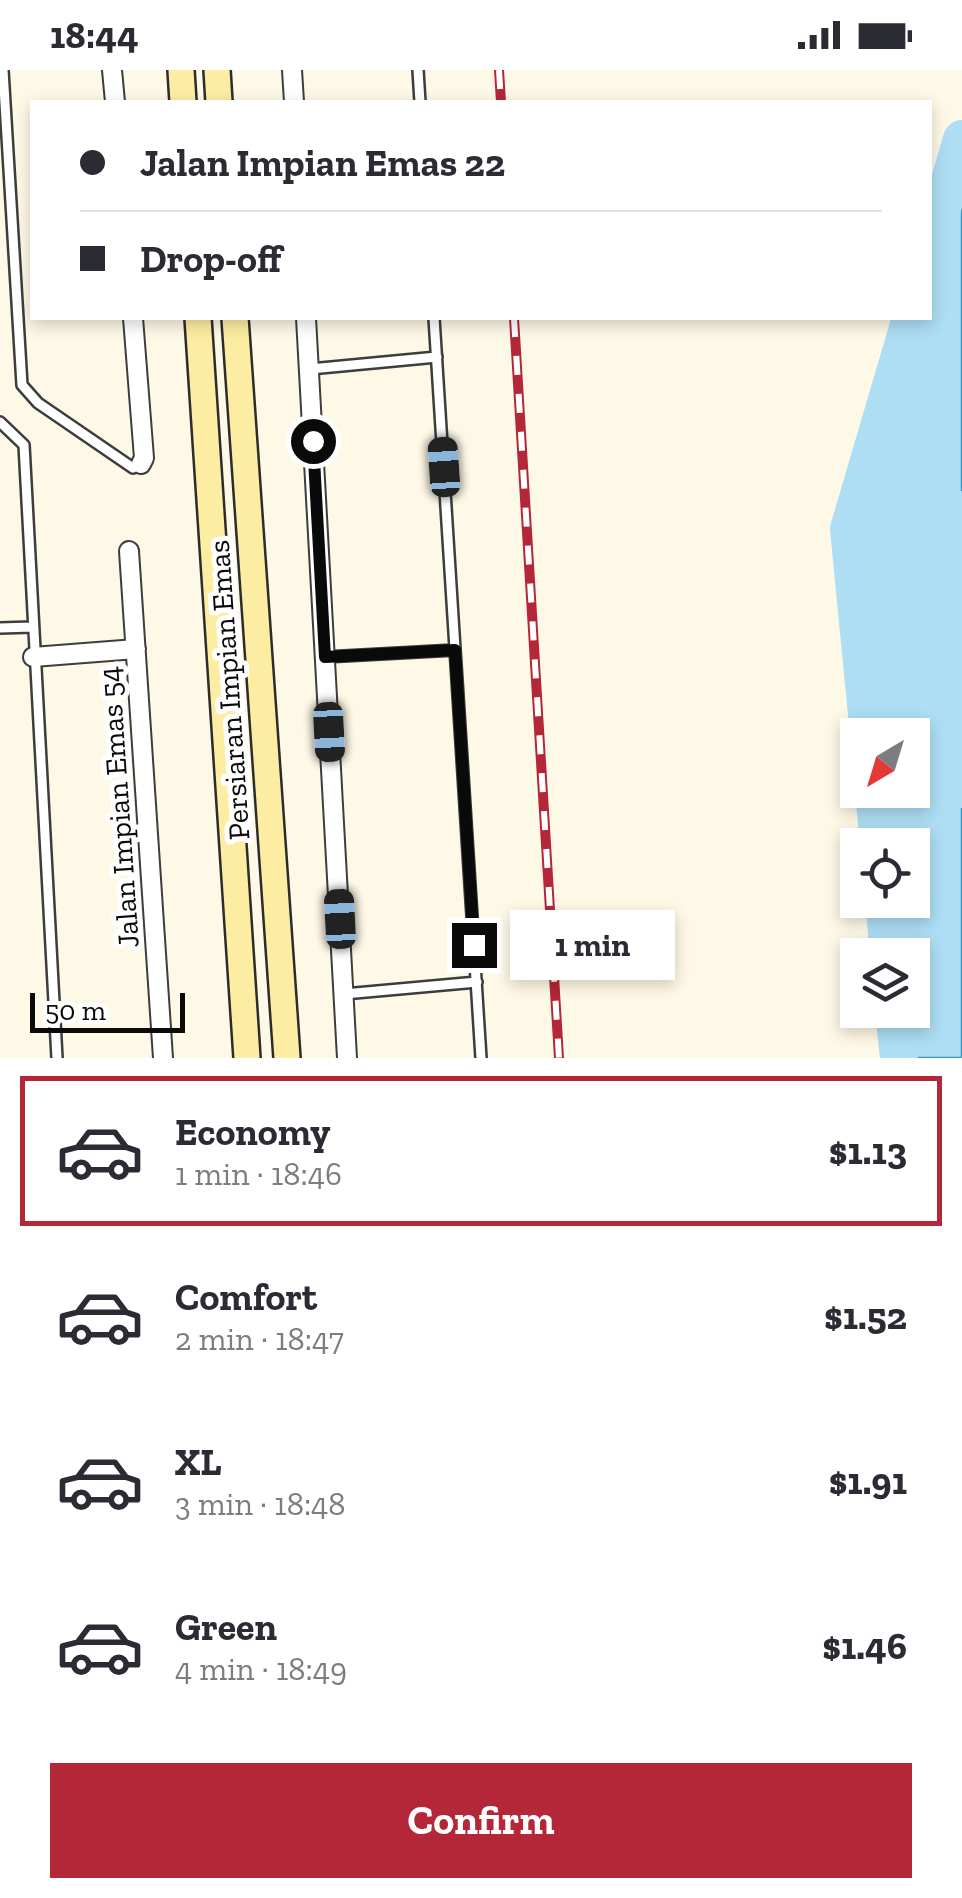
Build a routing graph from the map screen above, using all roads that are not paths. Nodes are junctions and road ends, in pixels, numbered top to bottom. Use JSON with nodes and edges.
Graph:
{"nodes":[{"id":1,"x":4,"y":70,"type":"edge"},
{"id":2,"x":112,"y":70,"type":"edge"},
{"id":3,"x":181,"y":70,"type":"edge"},
{"id":4,"x":217,"y":70,"type":"edge"},
{"id":5,"x":292,"y":70,"type":"edge"},
{"id":6,"x":418,"y":70,"type":"edge"},
{"id":7,"x":115,"y":100,"type":"edge"},
{"id":8,"x":183,"y":100,"type":"edge"},
{"id":9,"x":219,"y":100,"type":"edge"},
{"id":10,"x":294,"y":100,"type":"edge"},
{"id":11,"x":420,"y":100,"type":"edge"},
{"id":12,"x":133,"y":320,"type":"edge"},
{"id":13,"x":198,"y":320,"type":"edge"},
{"id":14,"x":235,"y":320,"type":"edge"},
{"id":15,"x":306,"y":320,"type":"edge"},
{"id":16,"x":434,"y":320,"type":"edge"},
{"id":17,"x":436,"y":357,"type":"junction"},
{"id":18,"x":309,"y":369,"type":"junction"},
{"id":19,"x":0,"y":422,"type":"edge"},
{"id":20,"x":141,"y":464,"type":"joint"},
{"id":21,"x":129,"y":552,"type":"dead end"},
{"id":22,"x":32,"y":626,"type":"junction"},
{"id":23,"x":0,"y":628,"type":"edge"},
{"id":24,"x":136,"y":649,"type":"junction"},
{"id":25,"x":455,"y":650,"type":"junction"},
{"id":26,"x":33,"y":657,"type":"junction"},
{"id":27,"x":325,"y":657,"type":"junction"},
{"id":28,"x":476,"y":982,"type":"junction"},
{"id":29,"x":344,"y":994,"type":"junction"},
{"id":30,"x":57,"y":1058,"type":"edge"},
{"id":31,"x":164,"y":1058,"type":"edge"},
{"id":32,"x":247,"y":1058,"type":"edge"},
{"id":33,"x":287,"y":1058,"type":"edge"},
{"id":34,"x":348,"y":1058,"type":"edge"},
{"id":35,"x":482,"y":1058,"type":"edge"}],
"edges":[{"from":1,"to":20,"type":"lane"},
{"from":2,"to":7,"type":"street"},
{"from":3,"to":8,"type":"main road"},
{"from":4,"to":9,"type":"main road"},
{"from":5,"to":10,"type":"street"},
{"from":6,"to":11,"type":"lane"},
{"from":12,"to":20,"type":"street"},
{"from":13,"to":32,"type":"main road","name":"Persiaran Impian Emas"},
{"from":14,"to":33,"type":"main road","name":"Persiaran Impian Emas"},
{"from":15,"to":18,"type":"street"},
{"from":16,"to":17,"type":"lane"},
{"from":17,"to":18,"type":"lane"},
{"from":17,"to":25,"type":"lane"},
{"from":18,"to":27,"type":"street"},
{"from":19,"to":22,"type":"lane"},
{"from":21,"to":24,"type":"street","name":"Jalan Impian Emas 54"},
{"from":22,"to":23,"type":"lane"},
{"from":22,"to":26,"type":"lane"},
{"from":24,"to":26,"type":"street"},
{"from":24,"to":31,"type":"street","name":"Jalan Impian Emas 54"},
{"from":25,"to":27,"type":"lane"},
{"from":25,"to":28,"type":"lane"},
{"from":26,"to":30,"type":"lane"},
{"from":27,"to":29,"type":"street"},
{"from":28,"to":29,"type":"lane"},
{"from":28,"to":35,"type":"lane"},
{"from":29,"to":34,"type":"street"}]}
